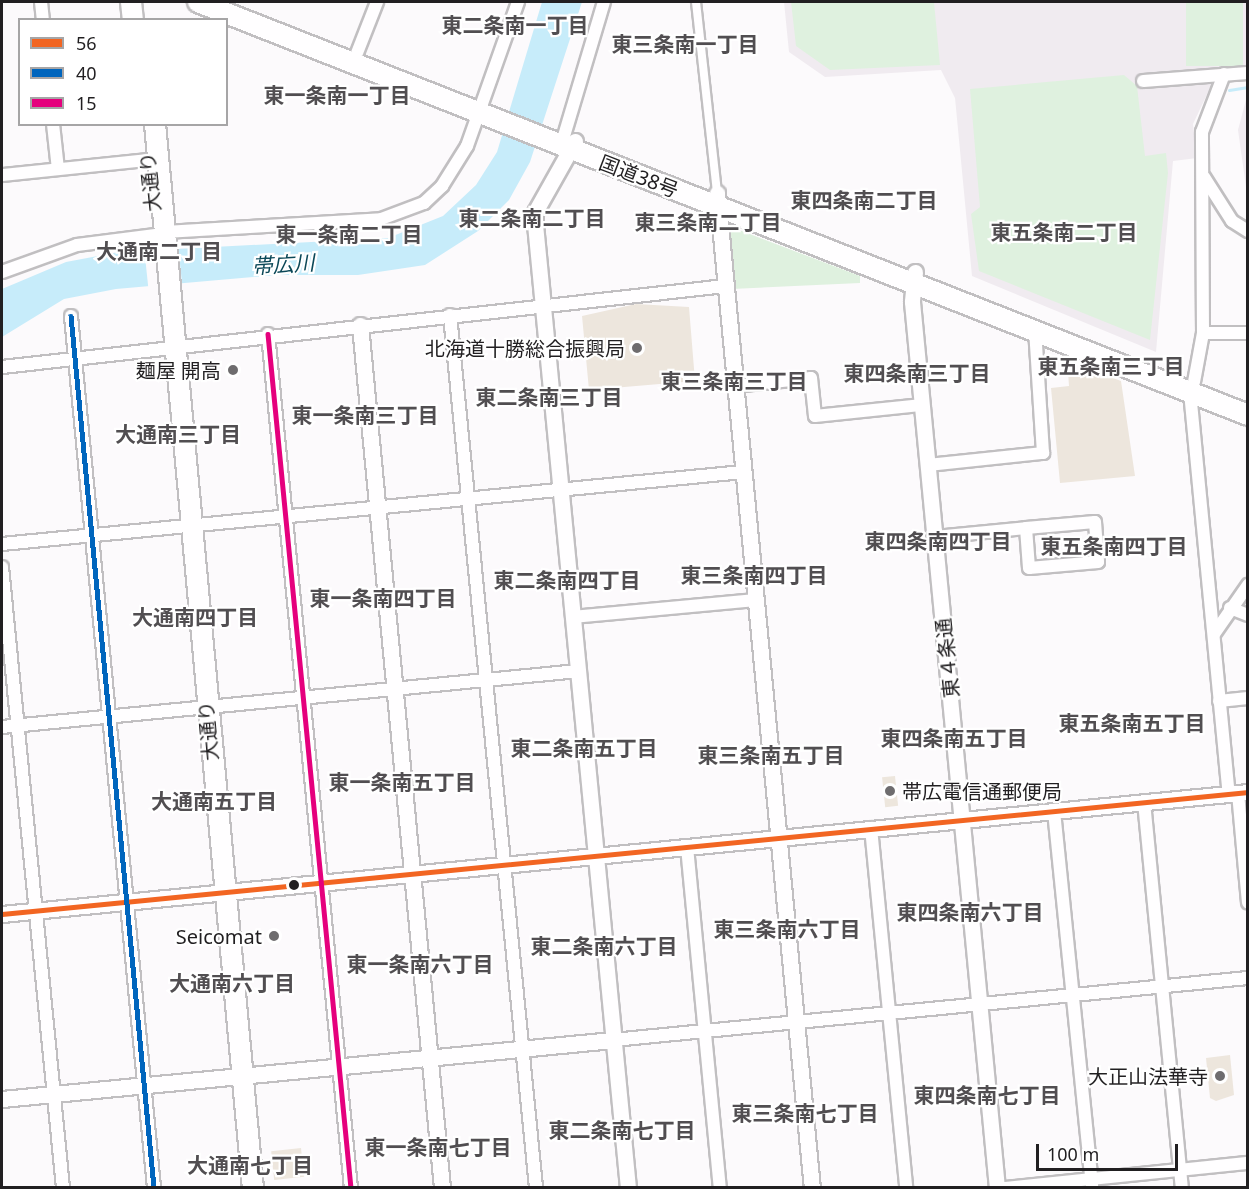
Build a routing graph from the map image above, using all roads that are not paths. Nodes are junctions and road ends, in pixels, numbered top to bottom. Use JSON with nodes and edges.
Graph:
{"nodes":[{"id":1,"x":41,"y":2,"type":"edge"},
{"id":2,"x":131,"y":2,"type":"edge"},
{"id":3,"x":144,"y":2,"type":"edge"},
{"id":4,"x":198,"y":2,"type":"edge"},
{"id":5,"x":237,"y":2,"type":"edge"},
{"id":6,"x":377,"y":2,"type":"edge"},
{"id":7,"x":518,"y":2,"type":"edge"},
{"id":8,"x":604,"y":2,"type":"edge"},
{"id":9,"x":696,"y":2,"type":"edge"},
{"id":10,"x":43,"y":18,"type":"edge"},
{"id":11,"x":133,"y":18,"type":"edge"},
{"id":12,"x":146,"y":18,"type":"edge"},
{"id":13,"x":357,"y":53,"type":"junction"},
{"id":14,"x":1248,"y":73,"type":"edge"},
{"id":15,"x":1224,"y":74,"type":"junction"},
{"id":16,"x":1143,"y":81,"type":"dead end"},
{"id":17,"x":487,"y":111,"type":"junction"},
{"id":18,"x":53,"y":126,"type":"edge"},
{"id":19,"x":144,"y":126,"type":"edge"},
{"id":20,"x":155,"y":126,"type":"edge"},
{"id":21,"x":568,"y":143,"type":"junction"},
{"id":22,"x":147,"y":160,"type":"junction"},
{"id":23,"x":58,"y":169,"type":"junction"},
{"id":24,"x":2,"y":175,"type":"edge"},
{"id":25,"x":1204,"y":177,"type":"junction"},
{"id":26,"x":717,"y":200,"type":"junction"},
{"id":27,"x":1248,"y":231,"type":"edge"},
{"id":28,"x":160,"y":240,"type":"junction"},
{"id":29,"x":2,"y":272,"type":"edge"},
{"id":30,"x":913,"y":277,"type":"junction"},
{"id":31,"x":725,"y":286,"type":"junction"},
{"id":32,"x":542,"y":305,"type":"junction"},
{"id":33,"x":450,"y":315,"type":"junction"},
{"id":34,"x":71,"y":316,"type":"dead end"},
{"id":35,"x":360,"y":325,"type":"junction"},
{"id":36,"x":1035,"y":330,"type":"junction"},
{"id":37,"x":1203,"y":333,"type":"junction"},
{"id":38,"x":1248,"y":333,"type":"edge"},
{"id":39,"x":267,"y":334,"type":"junction"},
{"id":40,"x":171,"y":344,"type":"junction"},
{"id":41,"x":75,"y":359,"type":"junction"},
{"id":42,"x":2,"y":367,"type":"edge"},
{"id":43,"x":734,"y":386,"type":"junction"},
{"id":44,"x":1192,"y":387,"type":"junction"},
{"id":45,"x":1248,"y":402,"type":"edge"},
{"id":46,"x":922,"y":405,"type":"junction"},
{"id":47,"x":1248,"y":415,"type":"edge"},
{"id":48,"x":928,"y":465,"type":"junction"},
{"id":49,"x":743,"y":472,"type":"junction"},
{"id":50,"x":561,"y":490,"type":"junction"},
{"id":51,"x":469,"y":499,"type":"junction"},
{"id":52,"x":377,"y":507,"type":"junction"},
{"id":53,"x":286,"y":516,"type":"junction"},
{"id":54,"x":189,"y":526,"type":"junction"},
{"id":55,"x":1026,"y":528,"type":"junction"},
{"id":56,"x":92,"y":536,"type":"junction"},
{"id":57,"x":935,"y":537,"type":"junction"},
{"id":58,"x":2,"y":544,"type":"edge"},
{"id":59,"x":2,"y":567,"type":"edge"},
{"id":60,"x":1248,"y":585,"type":"edge"},
{"id":61,"x":755,"y":600,"type":"junction"},
{"id":62,"x":1230,"y":608,"type":"junction"},
{"id":63,"x":1248,"y":615,"type":"edge"},
{"id":64,"x":573,"y":617,"type":"junction"},
{"id":65,"x":1214,"y":634,"type":"junction"},
{"id":66,"x":578,"y":671,"type":"junction"},
{"id":67,"x":487,"y":681,"type":"junction"},
{"id":68,"x":394,"y":690,"type":"junction"},
{"id":69,"x":1248,"y":698,"type":"edge"},
{"id":70,"x":303,"y":699,"type":"junction"},
{"id":71,"x":1219,"y":700,"type":"junction"},
{"id":72,"x":206,"y":708,"type":"junction"},
{"id":73,"x":111,"y":717,"type":"junction"},
{"id":74,"x":18,"y":726,"type":"junction"},
{"id":75,"x":2,"y":727,"type":"edge"},
{"id":76,"x":1238,"y":793,"type":"edge"},
{"id":77,"x":1144,"y":802,"type":"junction"},
{"id":78,"x":1054,"y":811,"type":"junction"},
{"id":79,"x":962,"y":820,"type":"junction"},
{"id":80,"x":871,"y":828,"type":"junction"},
{"id":81,"x":779,"y":837,"type":"junction"},
{"id":82,"x":687,"y":847,"type":"junction"},
{"id":83,"x":596,"y":856,"type":"junction"},
{"id":84,"x":505,"y":866,"type":"junction"},
{"id":85,"x":411,"y":873,"type":"junction"},
{"id":86,"x":321,"y":882,"type":"junction"},
{"id":87,"x":223,"y":891,"type":"junction"},
{"id":88,"x":127,"y":902,"type":"junction"},
{"id":89,"x":1248,"y":903,"type":"edge"},
{"id":90,"x":36,"y":911,"type":"junction"},
{"id":91,"x":2,"y":914,"type":"edge"},
{"id":92,"x":1248,"y":978,"type":"edge"},
{"id":93,"x":1162,"y":986,"type":"junction"},
{"id":94,"x":1071,"y":995,"type":"junction"},
{"id":95,"x":980,"y":1005,"type":"junction"},
{"id":96,"x":889,"y":1012,"type":"junction"},
{"id":97,"x":796,"y":1022,"type":"junction"},
{"id":98,"x":704,"y":1030,"type":"junction"},
{"id":99,"x":613,"y":1040,"type":"junction"},
{"id":100,"x":523,"y":1049,"type":"junction"},
{"id":101,"x":430,"y":1058,"type":"junction"},
{"id":102,"x":340,"y":1066,"type":"junction"},
{"id":103,"x":242,"y":1075,"type":"junction"},
{"id":104,"x":144,"y":1085,"type":"junction"},
{"id":105,"x":53,"y":1094,"type":"junction"},
{"id":106,"x":2,"y":1099,"type":"edge"},
{"id":107,"x":1248,"y":1163,"type":"edge"},
{"id":108,"x":1180,"y":1169,"type":"junction"},
{"id":109,"x":1091,"y":1183,"type":"edge"},
{"id":110,"x":63,"y":1188,"type":"edge"},
{"id":111,"x":154,"y":1188,"type":"edge"},
{"id":112,"x":253,"y":1188,"type":"edge"},
{"id":113,"x":351,"y":1188,"type":"edge"},
{"id":114,"x":442,"y":1188,"type":"edge"},
{"id":115,"x":536,"y":1188,"type":"edge"},
{"id":116,"x":628,"y":1188,"type":"edge"},
{"id":117,"x":720,"y":1188,"type":"edge"},
{"id":118,"x":813,"y":1188,"type":"edge"},
{"id":119,"x":906,"y":1188,"type":"edge"},
{"id":120,"x":997,"y":1188,"type":"edge"},
{"id":121,"x":1004,"y":1188,"type":"edge"},
{"id":122,"x":1182,"y":1188,"type":"edge"}],
"edges":[{"from":1,"to":10,"type":"street"},
{"from":2,"to":11,"type":"highway"},
{"from":3,"to":12,"type":"highway"},
{"from":4,"to":17,"type":"highway","name":"国道38号"},
{"from":5,"to":13,"type":"highway","name":"国道38号"},
{"from":6,"to":13,"type":"street"},
{"from":7,"to":17,"type":"street"},
{"from":8,"to":21,"type":"street"},
{"from":9,"to":26,"type":"street"},
{"from":13,"to":17,"type":"highway","name":"国道38号"},
{"from":14,"to":15,"type":"street"},
{"from":15,"to":16,"type":"street"},
{"from":15,"to":25,"type":"street"},
{"from":17,"to":21,"type":"highway","name":"国道38号"},
{"from":17,"to":28,"type":"street"},
{"from":18,"to":23,"type":"street"},
{"from":19,"to":22,"type":"highway","name":"大通り"},
{"from":20,"to":28,"type":"highway","name":"大通り"},
{"from":21,"to":26,"type":"highway","name":"国道38号"},
{"from":21,"to":32,"type":"street"},
{"from":22,"to":23,"type":"street"},
{"from":22,"to":28,"type":"highway","name":"大通り"},
{"from":23,"to":24,"type":"street"},
{"from":25,"to":27,"type":"street"},
{"from":25,"to":37,"type":"street"},
{"from":26,"to":30,"type":"highway","name":"国道38号"},
{"from":26,"to":31,"type":"street"},
{"from":28,"to":29,"type":"street"},
{"from":28,"to":40,"type":"highway","name":"大通り"},
{"from":30,"to":36,"type":"highway","name":"国道38号"},
{"from":30,"to":44,"type":"highway","name":"国道38号"},
{"from":30,"to":46,"type":"street","name":"東４条通"},
{"from":31,"to":32,"type":"street"},
{"from":31,"to":43,"type":"street"},
{"from":32,"to":33,"type":"street"},
{"from":32,"to":50,"type":"street"},
{"from":33,"to":35,"type":"street"},
{"from":33,"to":51,"type":"street"},
{"from":34,"to":41,"type":"street"},
{"from":35,"to":39,"type":"street"},
{"from":35,"to":52,"type":"street"},
{"from":36,"to":44,"type":"highway","name":"国道38号"},
{"from":36,"to":48,"type":"street"},
{"from":37,"to":38,"type":"street"},
{"from":37,"to":44,"type":"street"},
{"from":39,"to":40,"type":"street"},
{"from":39,"to":53,"type":"street"},
{"from":40,"to":41,"type":"street"},
{"from":40,"to":54,"type":"highway","name":"大通り"},
{"from":41,"to":42,"type":"street"},
{"from":41,"to":56,"type":"street"},
{"from":43,"to":46,"type":"street"},
{"from":43,"to":49,"type":"street"},
{"from":44,"to":45,"type":"highway","name":"国道38号"},
{"from":44,"to":47,"type":"highway","name":"国道38号"},
{"from":44,"to":65,"type":"street"},
{"from":46,"to":48,"type":"street","name":"東４条通"},
{"from":48,"to":57,"type":"street","name":"東４条通"},
{"from":49,"to":50,"type":"street"},
{"from":49,"to":61,"type":"street"},
{"from":50,"to":51,"type":"street"},
{"from":50,"to":64,"type":"street"},
{"from":51,"to":52,"type":"street"},
{"from":51,"to":67,"type":"street"},
{"from":52,"to":53,"type":"street"},
{"from":52,"to":68,"type":"street"},
{"from":53,"to":54,"type":"street"},
{"from":53,"to":70,"type":"street"},
{"from":54,"to":56,"type":"street"},
{"from":54,"to":72,"type":"highway","name":"大通り"},
{"from":55,"to":55,"type":"street"},
{"from":55,"to":57,"type":"street"},
{"from":56,"to":58,"type":"street"},
{"from":56,"to":73,"type":"street"},
{"from":57,"to":79,"type":"street","name":"東４条通"},
{"from":59,"to":74,"type":"street"},
{"from":60,"to":62,"type":"street"},
{"from":61,"to":64,"type":"street"},
{"from":61,"to":81,"type":"street"},
{"from":62,"to":63,"type":"street"},
{"from":62,"to":65,"type":"street"},
{"from":64,"to":66,"type":"street"},
{"from":65,"to":71,"type":"street"},
{"from":66,"to":67,"type":"street"},
{"from":66,"to":83,"type":"street"},
{"from":67,"to":68,"type":"street"},
{"from":67,"to":84,"type":"street"},
{"from":68,"to":70,"type":"street"},
{"from":68,"to":85,"type":"street"},
{"from":69,"to":71,"type":"street"},
{"from":70,"to":72,"type":"street"},
{"from":70,"to":86,"type":"street"},
{"from":71,"to":76,"type":"street"},
{"from":72,"to":73,"type":"street"},
{"from":72,"to":87,"type":"highway","name":"大通り"},
{"from":73,"to":74,"type":"street"},
{"from":73,"to":88,"type":"street"},
{"from":74,"to":75,"type":"street"},
{"from":74,"to":90,"type":"street"},
{"from":76,"to":77,"type":"street"},
{"from":76,"to":89,"type":"street"},
{"from":77,"to":78,"type":"street"},
{"from":77,"to":93,"type":"street"},
{"from":78,"to":79,"type":"street"},
{"from":78,"to":94,"type":"street"},
{"from":79,"to":80,"type":"street"},
{"from":79,"to":95,"type":"street","name":"東４条通"},
{"from":80,"to":81,"type":"street"},
{"from":80,"to":96,"type":"street"},
{"from":81,"to":82,"type":"street"},
{"from":81,"to":97,"type":"street"},
{"from":82,"to":83,"type":"street"},
{"from":82,"to":98,"type":"street"},
{"from":83,"to":84,"type":"street"},
{"from":83,"to":99,"type":"street"},
{"from":84,"to":85,"type":"street"},
{"from":84,"to":100,"type":"street"},
{"from":85,"to":86,"type":"street"},
{"from":85,"to":101,"type":"street"},
{"from":86,"to":87,"type":"street"},
{"from":86,"to":102,"type":"street"},
{"from":87,"to":88,"type":"street"},
{"from":87,"to":103,"type":"highway","name":"大通り"},
{"from":88,"to":90,"type":"street"},
{"from":88,"to":104,"type":"street"},
{"from":90,"to":91,"type":"street"},
{"from":90,"to":105,"type":"street"},
{"from":92,"to":93,"type":"street"},
{"from":93,"to":94,"type":"street"},
{"from":93,"to":108,"type":"street"},
{"from":94,"to":95,"type":"street"},
{"from":94,"to":109,"type":"street"},
{"from":95,"to":96,"type":"street"},
{"from":95,"to":120,"type":"street","name":"東４条通"},
{"from":96,"to":97,"type":"street"},
{"from":96,"to":119,"type":"street"},
{"from":97,"to":98,"type":"street"},
{"from":97,"to":118,"type":"street"},
{"from":98,"to":99,"type":"street"},
{"from":98,"to":117,"type":"street"},
{"from":99,"to":100,"type":"street"},
{"from":99,"to":116,"type":"street"},
{"from":100,"to":101,"type":"street"},
{"from":100,"to":115,"type":"street"},
{"from":101,"to":102,"type":"street"},
{"from":101,"to":114,"type":"street"},
{"from":102,"to":103,"type":"street"},
{"from":102,"to":113,"type":"street"},
{"from":103,"to":104,"type":"street"},
{"from":103,"to":112,"type":"highway","name":"大通り"},
{"from":104,"to":105,"type":"street"},
{"from":104,"to":111,"type":"street"},
{"from":105,"to":106,"type":"street"},
{"from":105,"to":110,"type":"street"},
{"from":107,"to":108,"type":"street"},
{"from":108,"to":109,"type":"street"},
{"from":108,"to":122,"type":"street"},
{"from":109,"to":121,"type":"street"}]}
